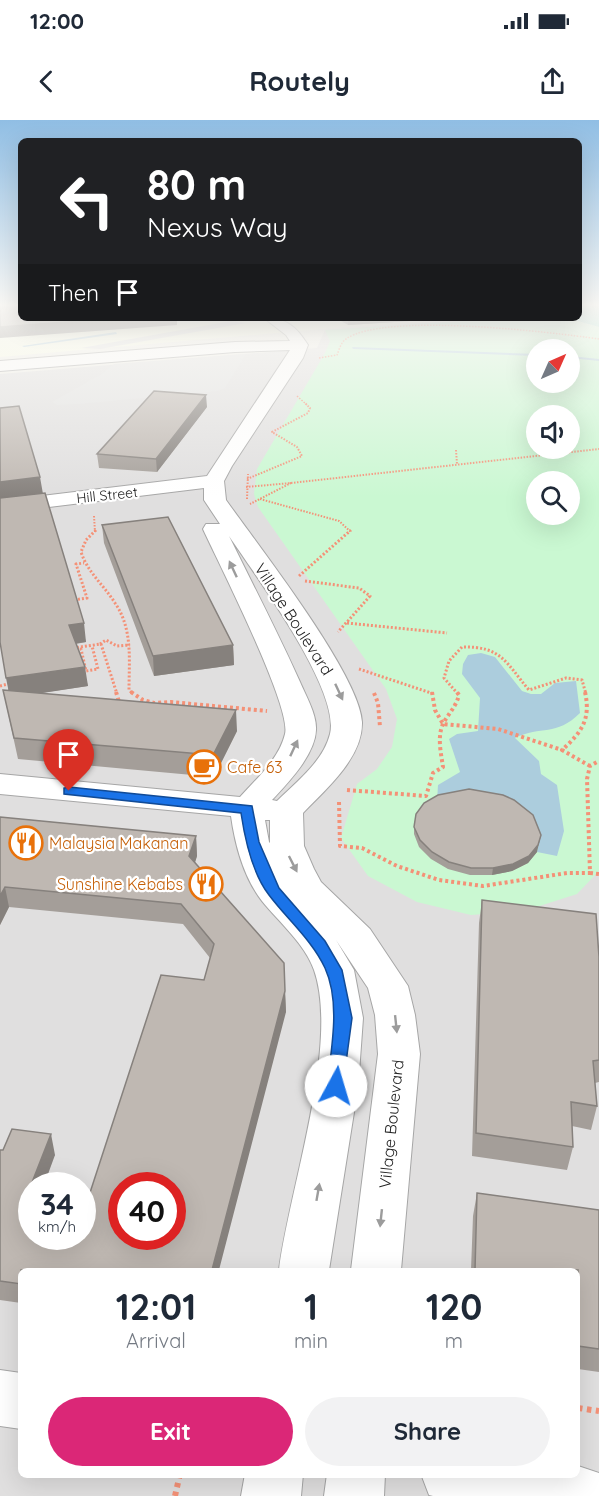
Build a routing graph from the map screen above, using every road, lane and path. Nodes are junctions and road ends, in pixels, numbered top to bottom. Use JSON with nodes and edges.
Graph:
{"nodes":[{"id":1,"x":271,"y":368,"type":"edge"},
{"id":2,"x":294,"y":394,"type":"dead end"},
{"id":3,"x":278,"y":422,"type":"dead end"},
{"id":4,"x":272,"y":432,"type":"junction"},
{"id":5,"x":599,"y":448,"type":"edge"},
{"id":6,"x":456,"y":450,"type":"dead end"},
{"id":7,"x":457,"y":464,"type":"junction"},
{"id":8,"x":251,"y":468,"type":"dead end"},
{"id":9,"x":247,"y":479,"type":"junction"},
{"id":10,"x":204,"y":483,"type":"junction"},
{"id":11,"x":291,"y":483,"type":"junction"},
{"id":12,"x":246,"y":487,"type":"junction"},
{"id":13,"x":260,"y":499,"type":"junction"},
{"id":14,"x":250,"y":504,"type":"junction"},
{"id":15,"x":90,"y":506,"type":"dead end"},
{"id":16,"x":0,"y":507,"type":"edge"},
{"id":17,"x":254,"y":513,"type":"dead end"},
{"id":18,"x":84,"y":563,"type":"junction"},
{"id":19,"x":299,"y":578,"type":"junction"},
{"id":20,"x":306,"y":590,"type":"dead end"},
{"id":21,"x":74,"y":600,"type":"edge"},
{"id":22,"x":347,"y":622,"type":"junction"},
{"id":23,"x":447,"y":633,"type":"dead end"},
{"id":24,"x":336,"y":634,"type":"dead end"},
{"id":25,"x":99,"y":645,"type":"junction"},
{"id":26,"x":130,"y":645,"type":"junction"},
{"id":27,"x":92,"y":646,"type":"junction"},
{"id":28,"x":353,"y":660,"type":"dead end"},
{"id":29,"x":359,"y":669,"type":"junction"},
{"id":30,"x":365,"y":678,"type":"dead end"},
{"id":31,"x":17,"y":682,"type":"edge"},
{"id":32,"x":0,"y":686,"type":"edge"},
{"id":33,"x":371,"y":687,"type":"dead end"},
{"id":34,"x":112,"y":706,"type":"edge"},
{"id":35,"x":271,"y":711,"type":"dead end"},
{"id":36,"x":443,"y":724,"type":"junction"},
{"id":37,"x":379,"y":732,"type":"dead end"},
{"id":38,"x":562,"y":750,"type":"junction"},
{"id":39,"x":599,"y":761,"type":"edge"},
{"id":40,"x":590,"y":766,"type":"junction"},
{"id":41,"x":346,"y":781,"type":"dead end"},
{"id":42,"x":0,"y":784,"type":"edge"},
{"id":43,"x":343,"y":790,"type":"junction"},
{"id":44,"x":248,"y":809,"type":"junction"},
{"id":45,"x":286,"y":811,"type":"junction"},
{"id":46,"x":590,"y":873,"type":"junction"},
{"id":47,"x":599,"y":874,"type":"edge"},
{"id":48,"x":304,"y":1268,"type":"edge"},
{"id":49,"x":376,"y":1268,"type":"edge"},
{"id":50,"x":0,"y":1398,"type":"edge"},
{"id":51,"x":18,"y":1401,"type":"edge"},
{"id":52,"x":580,"y":1408,"type":"edge"},
{"id":53,"x":599,"y":1411,"type":"edge"},
{"id":54,"x":179,"y":1478,"type":"edge"},
{"id":55,"x":273,"y":1478,"type":"edge"},
{"id":56,"x":356,"y":1478,"type":"edge"},
{"id":57,"x":474,"y":1478,"type":"edge"},
{"id":58,"x":175,"y":1496,"type":"edge"},
{"id":59,"x":270,"y":1496,"type":"edge"},
{"id":60,"x":354,"y":1496,"type":"edge"},
{"id":61,"x":583,"y":1496,"type":"edge"}],
"edges":[{"from":1,"to":10,"type":"street"},
{"from":2,"to":4,"type":"path"},
{"from":3,"to":4,"type":"path"},
{"from":4,"to":9,"type":"path"},
{"from":5,"to":7,"type":"path"},
{"from":6,"to":7,"type":"path"},
{"from":7,"to":11,"type":"path"},
{"from":8,"to":9,"type":"path"},
{"from":9,"to":12,"type":"path"},
{"from":10,"to":16,"type":"street","name":"Hill Street"},
{"from":44,"to":10,"type":"street","name":"Village Boulevard","one_way":true},
{"from":10,"to":45,"type":"street","name":"Village Boulevard","one_way":true},
{"from":11,"to":12,"type":"path"},
{"from":11,"to":13,"type":"path"},
{"from":12,"to":14,"type":"path"},
{"from":13,"to":14,"type":"path"},
{"from":13,"to":19,"type":"path"},
{"from":14,"to":17,"type":"path"},
{"from":15,"to":18,"type":"path"},
{"from":18,"to":21,"type":"path"},
{"from":18,"to":26,"type":"path"},
{"from":19,"to":20,"type":"path"},
{"from":19,"to":22,"type":"path"},
{"from":22,"to":23,"type":"path"},
{"from":22,"to":24,"type":"path"},
{"from":25,"to":26,"type":"path"},
{"from":25,"to":27,"type":"path"},
{"from":25,"to":34,"type":"path"},
{"from":26,"to":35,"type":"path"},
{"from":27,"to":27,"type":"path"},
{"from":28,"to":29,"type":"path"},
{"from":29,"to":30,"type":"path"},
{"from":29,"to":36,"type":"path"},
{"from":31,"to":32,"type":"path"},
{"from":33,"to":37,"type":"path"},
{"from":36,"to":38,"type":"path"},
{"from":36,"to":38,"type":"path"},
{"from":36,"to":43,"type":"path"},
{"from":38,"to":40,"type":"path"},
{"from":39,"to":40,"type":"path"},
{"from":40,"to":46,"type":"path"},
{"from":41,"to":43,"type":"path"},
{"from":42,"to":44,"type":"street"},
{"from":43,"to":46,"type":"path"},
{"from":44,"to":45,"type":"street"},
{"from":48,"to":44,"type":"street","one_way":true},
{"from":45,"to":49,"type":"street","name":"Village Boulevard","one_way":true},
{"from":46,"to":47,"type":"path"},
{"from":50,"to":51,"type":"street"},
{"from":52,"to":53,"type":"path"},
{"from":54,"to":58,"type":"path"},
{"from":55,"to":59,"type":"street"},
{"from":56,"to":60,"type":"street"},
{"from":57,"to":61,"type":"street"}]}
